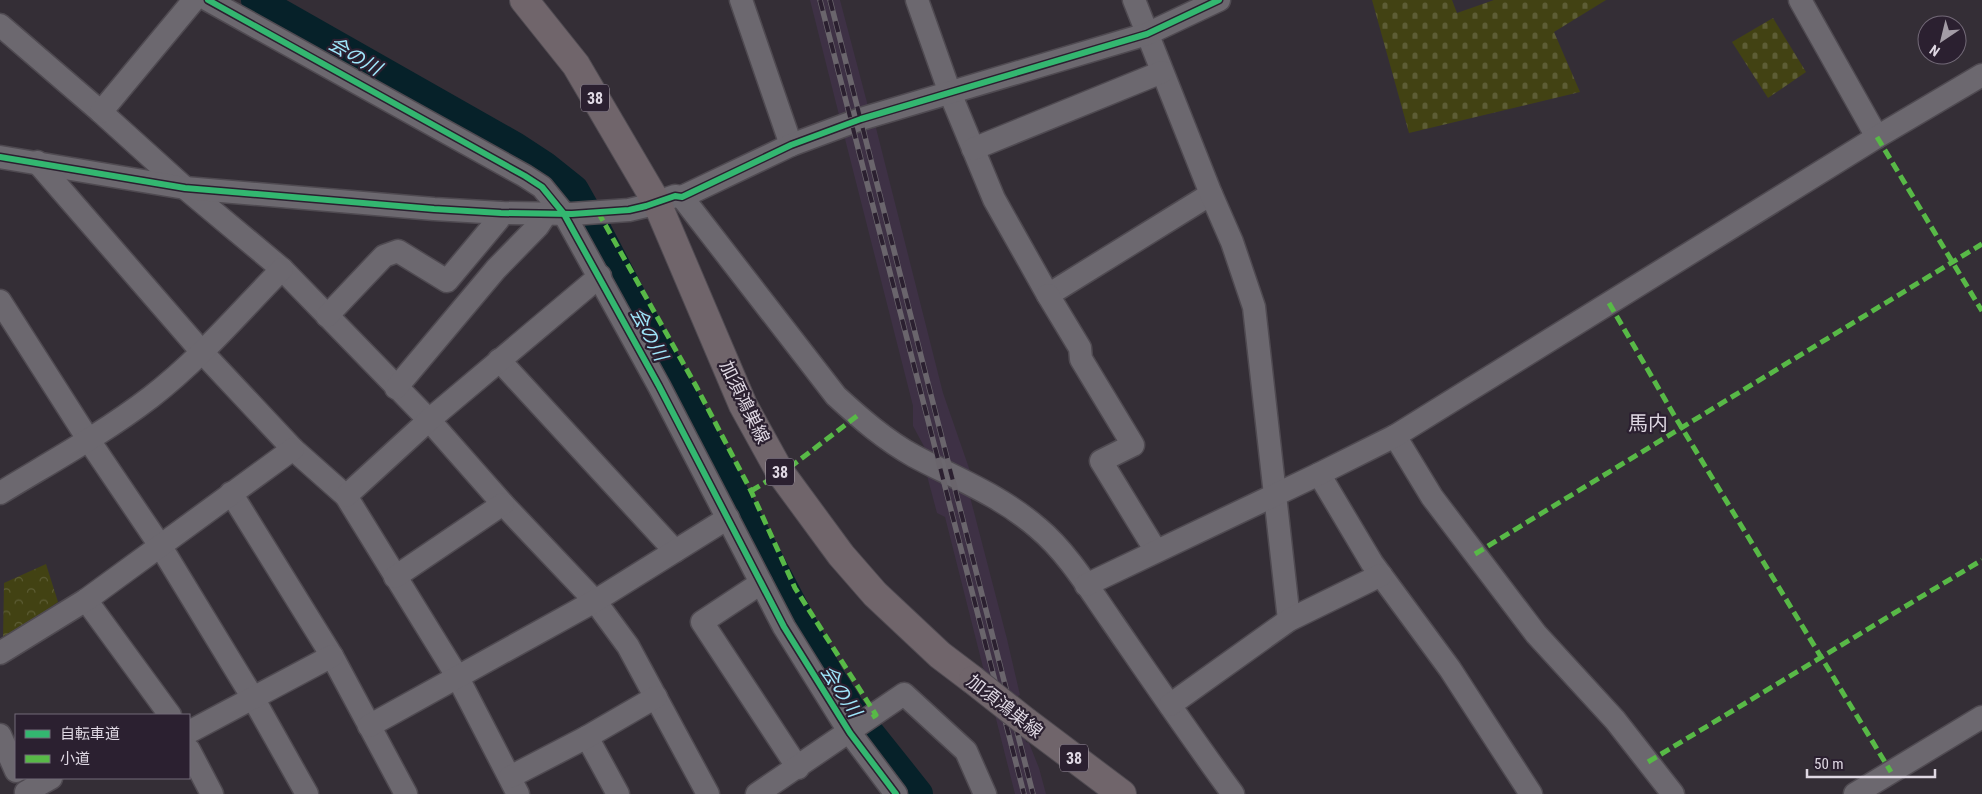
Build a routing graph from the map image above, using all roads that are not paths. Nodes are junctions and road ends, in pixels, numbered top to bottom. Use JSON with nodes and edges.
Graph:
{"nodes":[{"id":1,"x":194,"y":0,"type":"edge"},
{"id":2,"x":208,"y":0,"type":"edge"},
{"id":3,"x":524,"y":0,"type":"edge"},
{"id":4,"x":741,"y":0,"type":"edge"},
{"id":5,"x":917,"y":0,"type":"edge"},
{"id":6,"x":1134,"y":0,"type":"edge"},
{"id":7,"x":1219,"y":0,"type":"edge"},
{"id":8,"x":1800,"y":0,"type":"edge"},
{"id":9,"x":0,"y":25,"type":"edge"},
{"id":10,"x":1147,"y":34,"type":"junction"},
{"id":11,"x":1162,"y":72,"type":"junction"},
{"id":12,"x":1982,"y":75,"type":"edge"},
{"id":13,"x":950,"y":93,"type":"junction"},
{"id":14,"x":101,"y":112,"type":"junction"},
{"id":15,"x":1876,"y":137,"type":"junction"},
{"id":16,"x":791,"y":146,"type":"junction"},
{"id":17,"x":973,"y":148,"type":"junction"},
{"id":18,"x":0,"y":157,"type":"edge"},
{"id":19,"x":37,"y":162,"type":"junction"},
{"id":20,"x":185,"y":188,"type":"junction"},
{"id":21,"x":1210,"y":194,"type":"junction"},
{"id":22,"x":669,"y":200,"type":"junction"},
{"id":23,"x":501,"y":213,"type":"junction"},
{"id":24,"x":561,"y":214,"type":"junction"},
{"id":25,"x":282,"y":269,"type":"junction"},
{"id":26,"x":600,"y":276,"type":"junction"},
{"id":27,"x":1048,"y":296,"type":"junction"},
{"id":28,"x":0,"y":301,"type":"edge"},
{"id":29,"x":327,"y":316,"type":"junction"},
{"id":30,"x":202,"y":352,"type":"junction"},
{"id":31,"x":500,"y":360,"type":"junction"},
{"id":32,"x":396,"y":388,"type":"junction"},
{"id":33,"x":429,"y":420,"type":"junction"},
{"id":34,"x":1395,"y":436,"type":"junction"},
{"id":35,"x":88,"y":439,"type":"junction"},
{"id":36,"x":293,"y":449,"type":"junction"},
{"id":37,"x":1319,"y":474,"type":"junction"},
{"id":38,"x":0,"y":493,"type":"edge"},
{"id":39,"x":231,"y":493,"type":"junction"},
{"id":40,"x":1276,"y":493,"type":"junction"},
{"id":41,"x":346,"y":496,"type":"junction"},
{"id":42,"x":504,"y":504,"type":"junction"},
{"id":43,"x":728,"y":518,"type":"junction"},
{"id":44,"x":161,"y":547,"type":"junction"},
{"id":45,"x":675,"y":551,"type":"junction"},
{"id":46,"x":1156,"y":551,"type":"junction"},
{"id":47,"x":1381,"y":576,"type":"junction"},
{"id":48,"x":395,"y":578,"type":"junction"},
{"id":49,"x":761,"y":583,"type":"junction"},
{"id":50,"x":1086,"y":585,"type":"junction"},
{"id":51,"x":86,"y":600,"type":"junction"},
{"id":52,"x":594,"y":601,"type":"junction"},
{"id":53,"x":1290,"y":620,"type":"junction"},
{"id":54,"x":0,"y":653,"type":"edge"},
{"id":55,"x":332,"y":656,"type":"junction"},
{"id":56,"x":457,"y":676,"type":"junction"},
{"id":57,"x":656,"y":697,"type":"junction"},
{"id":58,"x":254,"y":698,"type":"junction"},
{"id":59,"x":1170,"y":704,"type":"junction"},
{"id":60,"x":167,"y":714,"type":"edge"},
{"id":61,"x":1982,"y":717,"type":"edge"},
{"id":62,"x":369,"y":726,"type":"junction"},
{"id":63,"x":859,"y":726,"type":"junction"},
{"id":64,"x":190,"y":731,"type":"edge"},
{"id":65,"x":0,"y":735,"type":"edge"},
{"id":66,"x":587,"y":737,"type":"junction"},
{"id":67,"x":190,"y":752,"type":"edge"},
{"id":68,"x":798,"y":768,"type":"junction"},
{"id":69,"x":15,"y":769,"type":"edge"},
{"id":70,"x":48,"y":779,"type":"edge"},
{"id":71,"x":514,"y":786,"type":"edge"},
{"id":72,"x":24,"y":788,"type":"edge"},
{"id":73,"x":212,"y":794,"type":"edge"},
{"id":74,"x":307,"y":794,"type":"edge"},
{"id":75,"x":406,"y":794,"type":"edge"},
{"id":76,"x":618,"y":794,"type":"edge"},
{"id":77,"x":708,"y":794,"type":"edge"},
{"id":78,"x":757,"y":794,"type":"edge"},
{"id":79,"x":896,"y":794,"type":"edge"},
{"id":80,"x":985,"y":794,"type":"edge"},
{"id":81,"x":1122,"y":794,"type":"edge"},
{"id":82,"x":1233,"y":794,"type":"edge"},
{"id":83,"x":1531,"y":794,"type":"edge"},
{"id":84,"x":1673,"y":794,"type":"edge"},
{"id":85,"x":1856,"y":794,"type":"edge"}],
"edges":[{"from":1,"to":14,"type":"street"},
{"from":2,"to":24,"type":"street"},
{"from":3,"to":22,"type":"main road","name":"加須鴻巣線","number":"38"},
{"from":4,"to":16,"type":"street"},
{"from":5,"to":13,"type":"street"},
{"from":6,"to":10,"type":"street"},
{"from":7,"to":10,"type":"street"},
{"from":8,"to":15,"type":"street"},
{"from":9,"to":14,"type":"street"},
{"from":10,"to":11,"type":"street"},
{"from":10,"to":13,"type":"street"},
{"from":11,"to":17,"type":"street"},
{"from":11,"to":21,"type":"street"},
{"from":12,"to":15,"type":"street"},
{"from":13,"to":16,"type":"street"},
{"from":13,"to":17,"type":"street"},
{"from":14,"to":20,"type":"street"},
{"from":15,"to":34,"type":"street"},
{"from":16,"to":22,"type":"street"},
{"from":17,"to":27,"type":"street"},
{"from":18,"to":19,"type":"street"},
{"from":19,"to":20,"type":"street"},
{"from":19,"to":30,"type":"street"},
{"from":20,"to":23,"type":"street"},
{"from":20,"to":25,"type":"street"},
{"from":21,"to":27,"type":"street"},
{"from":21,"to":40,"type":"street"},
{"from":22,"to":24,"type":"street"},
{"from":22,"to":50,"type":"street"},
{"from":22,"to":81,"type":"main road","name":"加須鴻巣線","number":"38","bridge":true},
{"from":23,"to":24,"type":"street"},
{"from":23,"to":29,"type":"street"},
{"from":24,"to":26,"type":"street"},
{"from":24,"to":32,"type":"street"},
{"from":25,"to":29,"type":"street"},
{"from":25,"to":30,"type":"street"},
{"from":26,"to":31,"type":"street"},
{"from":26,"to":43,"type":"street"},
{"from":27,"to":46,"type":"street"},
{"from":28,"to":35,"type":"street"},
{"from":29,"to":32,"type":"street"},
{"from":30,"to":35,"type":"street"},
{"from":30,"to":36,"type":"street"},
{"from":31,"to":33,"type":"street"},
{"from":31,"to":45,"type":"street"},
{"from":32,"to":33,"type":"street"},
{"from":33,"to":41,"type":"street"},
{"from":33,"to":42,"type":"street"},
{"from":34,"to":37,"type":"street"},
{"from":34,"to":84,"type":"street"},
{"from":35,"to":38,"type":"street"},
{"from":35,"to":44,"type":"street"},
{"from":36,"to":39,"type":"street"},
{"from":36,"to":41,"type":"street"},
{"from":37,"to":40,"type":"street"},
{"from":37,"to":47,"type":"street"},
{"from":39,"to":44,"type":"street"},
{"from":39,"to":55,"type":"street"},
{"from":40,"to":46,"type":"street"},
{"from":40,"to":53,"type":"street"},
{"from":41,"to":48,"type":"street"},
{"from":42,"to":48,"type":"street"},
{"from":42,"to":52,"type":"street"},
{"from":43,"to":45,"type":"street"},
{"from":43,"to":49,"type":"street"},
{"from":44,"to":51,"type":"street"},
{"from":44,"to":58,"type":"street"},
{"from":45,"to":52,"type":"street"},
{"from":46,"to":50,"type":"street"},
{"from":47,"to":53,"type":"street"},
{"from":47,"to":83,"type":"street"},
{"from":48,"to":56,"type":"street"},
{"from":49,"to":63,"type":"street"},
{"from":49,"to":68,"type":"street"},
{"from":50,"to":59,"type":"street"},
{"from":51,"to":54,"type":"street"},
{"from":51,"to":60,"type":"street"},
{"from":52,"to":56,"type":"street"},
{"from":52,"to":57,"type":"street"},
{"from":53,"to":59,"type":"street"},
{"from":55,"to":58,"type":"street"},
{"from":55,"to":62,"type":"street"},
{"from":56,"to":62,"type":"street"},
{"from":56,"to":71,"type":"street"},
{"from":57,"to":66,"type":"street"},
{"from":57,"to":77,"type":"street"},
{"from":58,"to":64,"type":"street"},
{"from":58,"to":74,"type":"street"},
{"from":59,"to":82,"type":"street"},
{"from":61,"to":85,"type":"street"},
{"from":62,"to":75,"type":"street"},
{"from":63,"to":68,"type":"street"},
{"from":63,"to":79,"type":"street"},
{"from":63,"to":80,"type":"street"},
{"from":65,"to":69,"type":"street"},
{"from":66,"to":71,"type":"street"},
{"from":66,"to":76,"type":"street"},
{"from":67,"to":73,"type":"street"},
{"from":68,"to":78,"type":"street"},
{"from":70,"to":72,"type":"street"}]}
